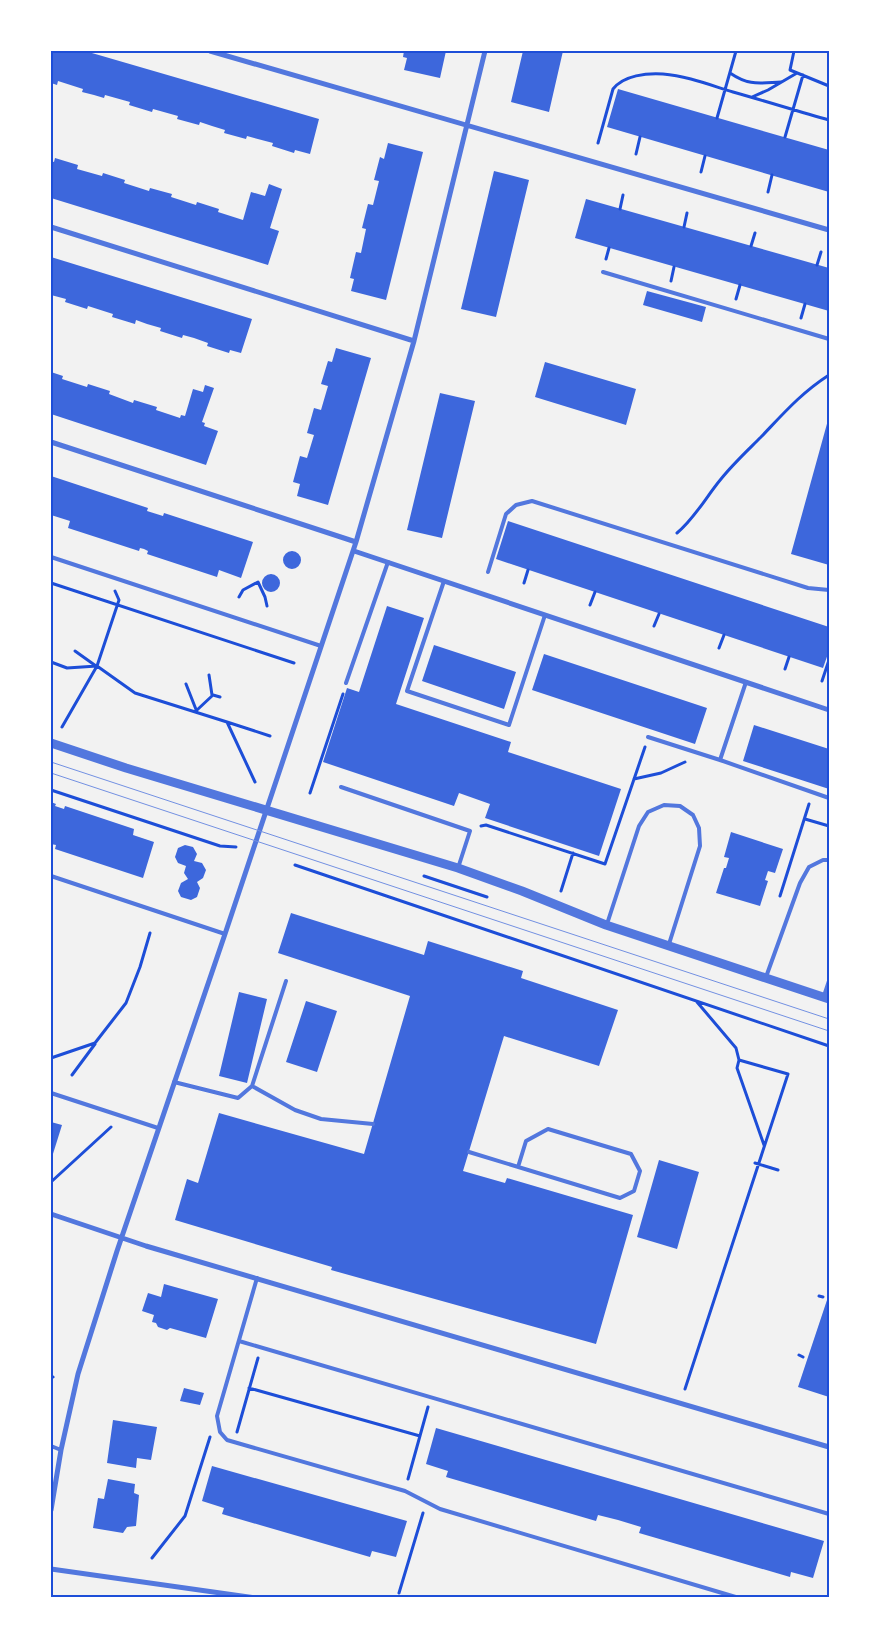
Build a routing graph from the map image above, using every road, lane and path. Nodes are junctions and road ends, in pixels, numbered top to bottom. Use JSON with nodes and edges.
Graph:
{"nodes":[{"id":1,"x":210,"y":51,"type":"edge"},
{"id":2,"x":484,"y":51,"type":"edge"},
{"id":3,"x":736,"y":51,"type":"edge"},
{"id":4,"x":794,"y":51,"type":"edge"},
{"id":5,"x":730,"y":73,"type":"junction"},
{"id":6,"x":797,"y":73,"type":"junction"},
{"id":7,"x":803,"y":76,"type":"junction"},
{"id":8,"x":781,"y":82,"type":"junction"},
{"id":9,"x":829,"y":86,"type":"edge"},
{"id":10,"x":725,"y":89,"type":"junction"},
{"id":11,"x":751,"y":97,"type":"junction"},
{"id":12,"x":793,"y":110,"type":"junction"},
{"id":13,"x":717,"y":118,"type":"dead end"},
{"id":14,"x":829,"y":120,"type":"edge"},
{"id":15,"x":466,"y":126,"type":"junction"},
{"id":16,"x":640,"y":137,"type":"dead end"},
{"id":17,"x":785,"y":137,"type":"dead end"},
{"id":18,"x":598,"y":143,"type":"dead end"},
{"id":19,"x":636,"y":154,"type":"dead end"},
{"id":20,"x":705,"y":156,"type":"dead end"},
{"id":21,"x":701,"y":172,"type":"dead end"},
{"id":22,"x":772,"y":175,"type":"dead end"},
{"id":23,"x":768,"y":192,"type":"dead end"},
{"id":24,"x":623,"y":195,"type":"dead end"},
{"id":25,"x":620,"y":209,"type":"dead end"},
{"id":26,"x":688,"y":213,"type":"dead end"},
{"id":27,"x":51,"y":227,"type":"edge"},
{"id":28,"x":684,"y":227,"type":"dead end"},
{"id":29,"x":829,"y":230,"type":"edge"},
{"id":30,"x":755,"y":233,"type":"dead end"},
{"id":31,"x":752,"y":246,"type":"dead end"},
{"id":32,"x":821,"y":252,"type":"dead end"},
{"id":33,"x":818,"y":265,"type":"dead end"},
{"id":34,"x":603,"y":272,"type":"dead end"},
{"id":35,"x":829,"y":339,"type":"edge"},
{"id":36,"x":414,"y":341,"type":"junction"},
{"id":37,"x":829,"y":375,"type":"edge"},
{"id":38,"x":51,"y":442,"type":"edge"},
{"id":39,"x":356,"y":542,"type":"junction"},
{"id":40,"x":665,"y":543,"type":"junction"},
{"id":41,"x":354,"y":551,"type":"junction"},
{"id":42,"x":51,"y":557,"type":"edge"},
{"id":43,"x":388,"y":562,"type":"junction"},
{"id":44,"x":528,"y":570,"type":"dead end"},
{"id":45,"x":488,"y":572,"type":"dead end"},
{"id":46,"x":444,"y":581,"type":"junction"},
{"id":47,"x":51,"y":583,"type":"edge"},
{"id":48,"x":524,"y":583,"type":"dead end"},
{"id":49,"x":829,"y":590,"type":"edge"},
{"id":50,"x":595,"y":592,"type":"dead end"},
{"id":51,"x":239,"y":597,"type":"dead end"},
{"id":52,"x":117,"y":605,"type":"junction"},
{"id":53,"x":267,"y":606,"type":"dead end"},
{"id":54,"x":590,"y":606,"type":"dead end"},
{"id":55,"x":659,"y":614,"type":"dead end"},
{"id":56,"x":545,"y":615,"type":"junction"},
{"id":57,"x":654,"y":626,"type":"dead end"},
{"id":58,"x":724,"y":635,"type":"dead end"},
{"id":59,"x":322,"y":646,"type":"junction"},
{"id":60,"x":720,"y":648,"type":"dead end"},
{"id":61,"x":76,"y":651,"type":"dead end"},
{"id":62,"x":789,"y":657,"type":"dead end"},
{"id":63,"x":829,"y":660,"type":"edge"},
{"id":64,"x":51,"y":662,"type":"edge"},
{"id":65,"x":294,"y":664,"type":"dead end"},
{"id":66,"x":97,"y":666,"type":"junction"},
{"id":67,"x":785,"y":670,"type":"dead end"},
{"id":68,"x":209,"y":675,"type":"dead end"},
{"id":69,"x":746,"y":682,"type":"junction"},
{"id":70,"x":822,"y":682,"type":"dead end"},
{"id":71,"x":346,"y":683,"type":"joint"},
{"id":72,"x":186,"y":684,"type":"dead end"},
{"id":73,"x":212,"y":696,"type":"junction"},
{"id":74,"x":220,"y":697,"type":"dead end"},
{"id":75,"x":829,"y":710,"type":"edge"},
{"id":76,"x":197,"y":711,"type":"junction"},
{"id":77,"x":227,"y":722,"type":"junction"},
{"id":78,"x":62,"y":727,"type":"dead end"},
{"id":79,"x":270,"y":736,"type":"dead end"},
{"id":80,"x":648,"y":737,"type":"joint"},
{"id":81,"x":51,"y":743,"type":"edge"},
{"id":82,"x":703,"y":755,"type":"junction"},
{"id":83,"x":720,"y":760,"type":"junction"},
{"id":84,"x":634,"y":780,"type":"junction"},
{"id":85,"x":255,"y":782,"type":"dead end"},
{"id":86,"x":341,"y":787,"type":"dead end"},
{"id":87,"x":51,"y":790,"type":"edge"},
{"id":88,"x":310,"y":793,"type":"dead end"},
{"id":89,"x":829,"y":798,"type":"edge"},
{"id":90,"x":809,"y":806,"type":"dead end"},
{"id":91,"x":266,"y":810,"type":"junction"},
{"id":92,"x":804,"y":819,"type":"junction"},
{"id":93,"x":829,"y":826,"type":"edge"},
{"id":94,"x":470,"y":831,"type":"junction"},
{"id":95,"x":797,"y":843,"type":"dead end"},
{"id":96,"x":236,"y":847,"type":"dead end"},
{"id":97,"x":573,"y":853,"type":"junction"},
{"id":98,"x":829,"y":860,"type":"edge"},
{"id":99,"x":295,"y":865,"type":"dead end"},
{"id":100,"x":458,"y":868,"type":"junction"},
{"id":101,"x":51,"y":876,"type":"edge"},
{"id":102,"x":561,"y":892,"type":"dead end"},
{"id":103,"x":606,"y":925,"type":"junction"},
{"id":104,"x":150,"y":933,"type":"dead end"},
{"id":105,"x":225,"y":934,"type":"junction"},
{"id":106,"x":668,"y":947,"type":"junction"},
{"id":107,"x":766,"y":979,"type":"junction"},
{"id":108,"x":286,"y":981,"type":"dead end"},
{"id":109,"x":829,"y":982,"type":"edge"},
{"id":110,"x":826,"y":999,"type":"edge"},
{"id":111,"x":697,"y":1002,"type":"junction"},
{"id":112,"x":95,"y":1043,"type":"junction"},
{"id":113,"x":829,"y":1046,"type":"edge"},
{"id":114,"x":51,"y":1058,"type":"edge"},
{"id":115,"x":739,"y":1060,"type":"junction"},
{"id":116,"x":72,"y":1075,"type":"dead end"},
{"id":117,"x":174,"y":1082,"type":"junction"},
{"id":118,"x":252,"y":1086,"type":"junction"},
{"id":119,"x":51,"y":1093,"type":"edge"},
{"id":120,"x":373,"y":1124,"type":"dead end"},
{"id":121,"x":111,"y":1126,"type":"dead end"},
{"id":122,"x":158,"y":1128,"type":"junction"},
{"id":123,"x":764,"y":1145,"type":"junction"},
{"id":124,"x":469,"y":1152,"type":"dead end"},
{"id":125,"x":757,"y":1163,"type":"junction"},
{"id":126,"x":518,"y":1167,"type":"junction"},
{"id":127,"x":778,"y":1170,"type":"dead end"},
{"id":128,"x":51,"y":1182,"type":"edge"},
{"id":129,"x":51,"y":1214,"type":"edge"},
{"id":130,"x":121,"y":1237,"type":"junction"},
{"id":131,"x":257,"y":1278,"type":"junction"},
{"id":132,"x":239,"y":1341,"type":"junction"},
{"id":133,"x":261,"y":1348,"type":"junction"},
{"id":134,"x":799,"y":1356,"type":"dead end"},
{"id":135,"x":803,"y":1357,"type":"dead end"},
{"id":136,"x":249,"y":1388,"type":"junction"},
{"id":137,"x":685,"y":1389,"type":"dead end"},
{"id":138,"x":431,"y":1397,"type":"junction"},
{"id":139,"x":217,"y":1416,"type":"junction"},
{"id":140,"x":420,"y":1436,"type":"junction"},
{"id":141,"x":234,"y":1442,"type":"junction"},
{"id":142,"x":51,"y":1446,"type":"edge"},
{"id":143,"x":829,"y":1447,"type":"edge"},
{"id":144,"x":62,"y":1450,"type":"junction"},
{"id":145,"x":405,"y":1491,"type":"junction"},
{"id":146,"x":427,"y":1501,"type":"junction"},
{"id":147,"x":51,"y":1510,"type":"edge"},
{"id":148,"x":829,"y":1514,"type":"edge"},
{"id":149,"x":152,"y":1558,"type":"dead end"},
{"id":150,"x":51,"y":1569,"type":"edge"},
{"id":151,"x":399,"y":1593,"type":"dead end"},
{"id":152,"x":256,"y":1598,"type":"edge"},
{"id":153,"x":739,"y":1598,"type":"edge"}],
"edges":[{"from":1,"to":15,"type":"street"},
{"from":2,"to":15,"type":"street"},
{"from":3,"to":5,"type":"path"},
{"from":4,"to":6,"type":"path"},
{"from":5,"to":8,"type":"path"},
{"from":5,"to":10,"type":"path"},
{"from":6,"to":7,"type":"path"},
{"from":6,"to":8,"type":"path"},
{"from":7,"to":9,"type":"path"},
{"from":7,"to":12,"type":"path"},
{"from":8,"to":11,"type":"path"},
{"from":10,"to":11,"type":"path"},
{"from":10,"to":13,"type":"path"},
{"from":10,"to":18,"type":"path"},
{"from":11,"to":12,"type":"path"},
{"from":12,"to":14,"type":"path"},
{"from":12,"to":17,"type":"path"},
{"from":15,"to":29,"type":"street"},
{"from":15,"to":36,"type":"street"},
{"from":16,"to":19,"type":"path"},
{"from":20,"to":21,"type":"path"},
{"from":22,"to":23,"type":"path"},
{"from":24,"to":25,"type":"path"},
{"from":26,"to":28,"type":"path"},
{"from":27,"to":36,"type":"street"},
{"from":30,"to":31,"type":"path"},
{"from":32,"to":33,"type":"path"},
{"from":34,"to":35,"type":"lane"},
{"from":36,"to":39,"type":"street"},
{"from":37,"to":40,"type":"path"},
{"from":38,"to":39,"type":"street"},
{"from":39,"to":41,"type":"street"},
{"from":40,"to":45,"type":"lane"},
{"from":40,"to":49,"type":"lane"},
{"from":41,"to":43,"type":"street"},
{"from":41,"to":59,"type":"street"},
{"from":42,"to":59,"type":"lane"},
{"from":43,"to":46,"type":"street"},
{"from":43,"to":71,"type":"lane"},
{"from":44,"to":48,"type":"path"},
{"from":46,"to":56,"type":"street"},
{"from":46,"to":56,"type":"lane"},
{"from":47,"to":52,"type":"path"},
{"from":50,"to":54,"type":"path"},
{"from":51,"to":53,"type":"path"},
{"from":52,"to":65,"type":"path"},
{"from":52,"to":66,"type":"path"},
{"from":55,"to":57,"type":"path"},
{"from":56,"to":69,"type":"street"},
{"from":58,"to":60,"type":"path"},
{"from":59,"to":91,"type":"street"},
{"from":61,"to":66,"type":"path"},
{"from":62,"to":67,"type":"path"},
{"from":63,"to":70,"type":"path"},
{"from":64,"to":66,"type":"path"},
{"from":66,"to":76,"type":"path"},
{"from":66,"to":78,"type":"path"},
{"from":68,"to":73,"type":"path"},
{"from":69,"to":75,"type":"street"},
{"from":69,"to":83,"type":"lane"},
{"from":71,"to":88,"type":"path"},
{"from":72,"to":76,"type":"path"},
{"from":73,"to":74,"type":"path"},
{"from":73,"to":76,"type":"path"},
{"from":76,"to":77,"type":"path"},
{"from":77,"to":79,"type":"path"},
{"from":77,"to":85,"type":"path"},
{"from":80,"to":82,"type":"lane"},
{"from":80,"to":84,"type":"path"},
{"from":81,"to":91,"type":"street"},
{"from":82,"to":83,"type":"lane"},
{"from":82,"to":84,"type":"path"},
{"from":83,"to":89,"type":"lane"},
{"from":84,"to":97,"type":"path"},
{"from":86,"to":94,"type":"lane"},
{"from":87,"to":96,"type":"path"},
{"from":90,"to":92,"type":"path"},
{"from":91,"to":100,"type":"street"},
{"from":91,"to":105,"type":"street"},
{"from":92,"to":93,"type":"path"},
{"from":92,"to":95,"type":"path"},
{"from":94,"to":97,"type":"path"},
{"from":94,"to":100,"type":"lane"},
{"from":97,"to":102,"type":"path"},
{"from":98,"to":107,"type":"lane"},
{"from":99,"to":111,"type":"path"},
{"from":100,"to":103,"type":"street"},
{"from":101,"to":105,"type":"lane"},
{"from":103,"to":106,"type":"street"},
{"from":103,"to":106,"type":"lane"},
{"from":104,"to":112,"type":"path"},
{"from":105,"to":117,"type":"street"},
{"from":106,"to":107,"type":"street"},
{"from":107,"to":110,"type":"street"},
{"from":108,"to":118,"type":"lane"},
{"from":109,"to":110,"type":"lane"},
{"from":111,"to":113,"type":"path"},
{"from":111,"to":115,"type":"path"},
{"from":112,"to":114,"type":"path"},
{"from":112,"to":116,"type":"path"},
{"from":115,"to":123,"type":"path"},
{"from":115,"to":123,"type":"path"},
{"from":117,"to":118,"type":"lane"},
{"from":117,"to":122,"type":"street"},
{"from":118,"to":120,"type":"lane"},
{"from":119,"to":122,"type":"lane"},
{"from":121,"to":128,"type":"path"},
{"from":122,"to":130,"type":"street"},
{"from":123,"to":125,"type":"path"},
{"from":124,"to":126,"type":"lane"},
{"from":125,"to":127,"type":"path"},
{"from":125,"to":137,"type":"path"},
{"from":126,"to":126,"type":"lane"},
{"from":129,"to":130,"type":"street"},
{"from":130,"to":131,"type":"street"},
{"from":130,"to":144,"type":"street"},
{"from":131,"to":132,"type":"lane"},
{"from":131,"to":143,"type":"street"},
{"from":132,"to":133,"type":"lane"},
{"from":132,"to":139,"type":"lane"},
{"from":133,"to":136,"type":"path"},
{"from":133,"to":138,"type":"lane"},
{"from":134,"to":135,"type":"path"},
{"from":136,"to":140,"type":"path"},
{"from":136,"to":141,"type":"path"},
{"from":138,"to":140,"type":"path"},
{"from":138,"to":148,"type":"lane"},
{"from":139,"to":141,"type":"lane"},
{"from":139,"to":149,"type":"path"},
{"from":140,"to":145,"type":"path"},
{"from":141,"to":145,"type":"lane"},
{"from":142,"to":144,"type":"lane"},
{"from":144,"to":147,"type":"street"},
{"from":145,"to":146,"type":"lane"},
{"from":146,"to":151,"type":"path"},
{"from":146,"to":153,"type":"lane"},
{"from":150,"to":152,"type":"street"}]}
